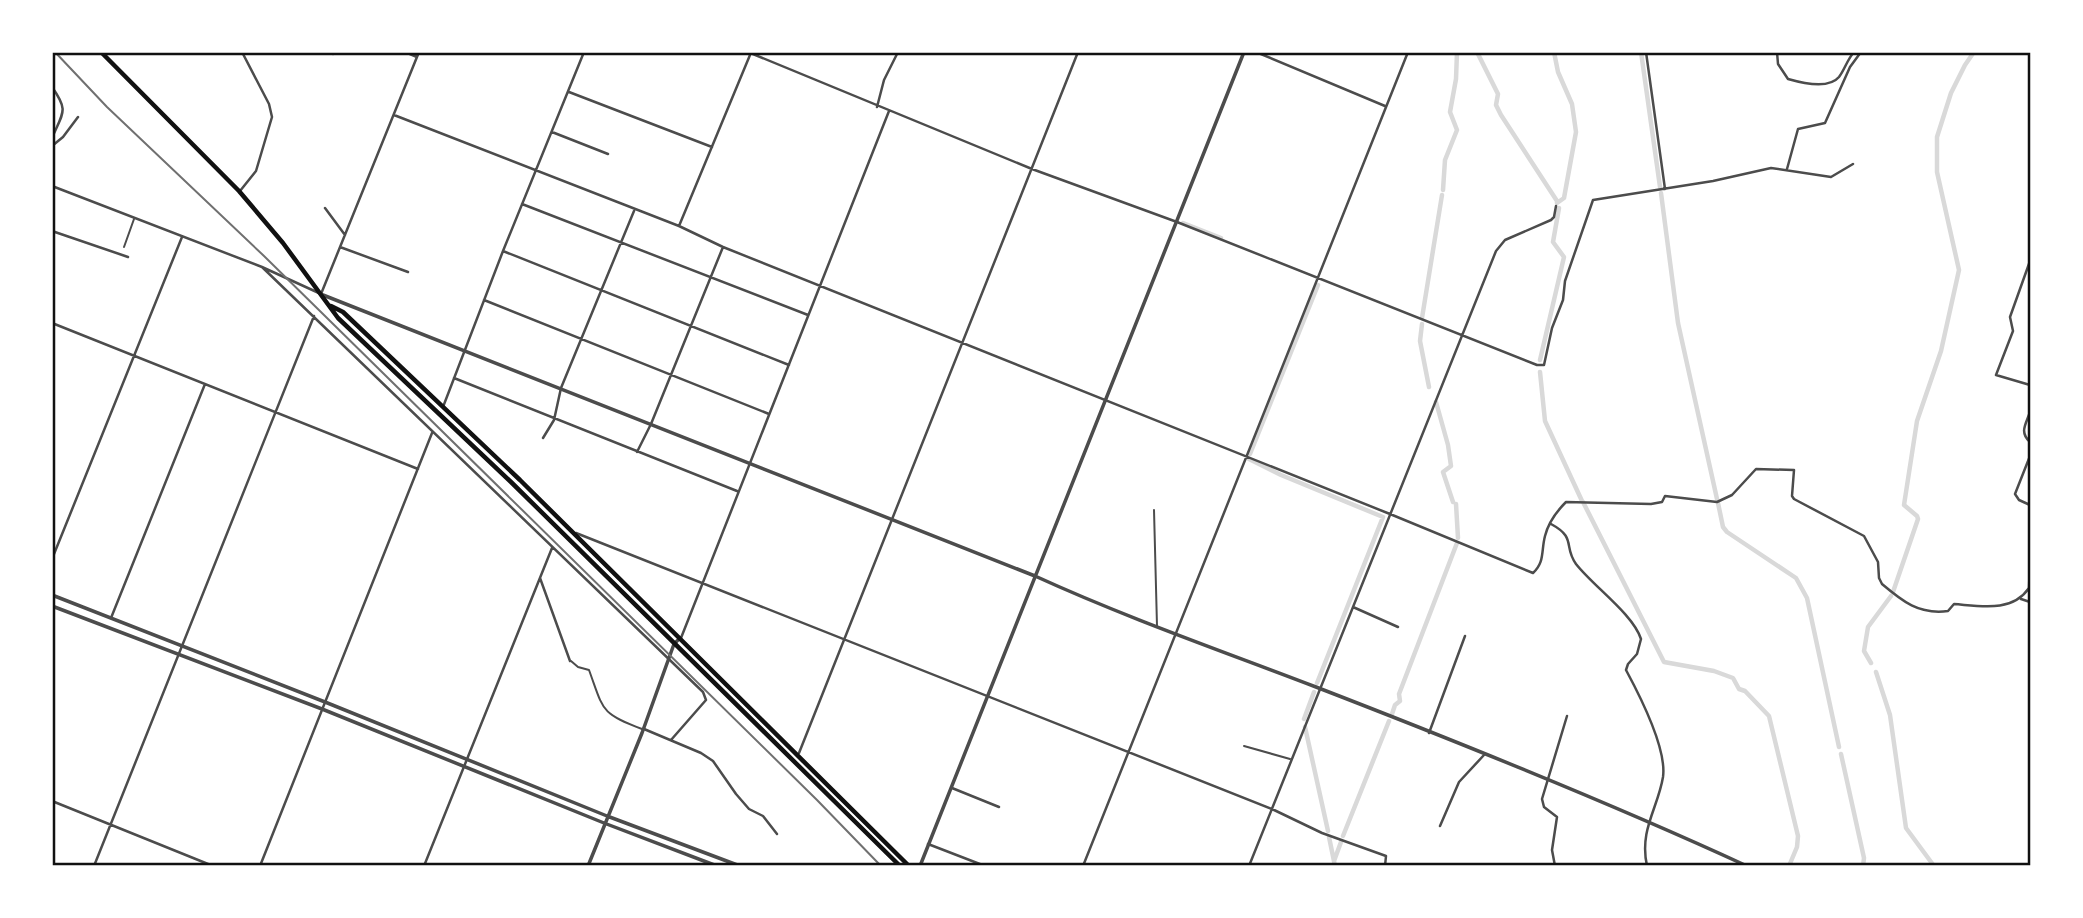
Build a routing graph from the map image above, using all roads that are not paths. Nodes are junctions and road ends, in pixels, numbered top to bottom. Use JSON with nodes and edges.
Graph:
{"nodes":[{"id":1,"x":101,"y":52,"type":"edge"},
{"id":2,"x":242,"y":52,"type":"edge"},
{"id":3,"x":405,"y":52,"type":"edge"},
{"id":4,"x":584,"y":52,"type":"edge"},
{"id":5,"x":898,"y":52,"type":"edge"},
{"id":6,"x":1078,"y":52,"type":"edge"},
{"id":7,"x":1244,"y":52,"type":"edge"},
{"id":8,"x":1256,"y":52,"type":"edge"},
{"id":9,"x":1408,"y":52,"type":"edge"},
{"id":10,"x":1646,"y":52,"type":"edge"},
{"id":11,"x":1777,"y":52,"type":"edge"},
{"id":12,"x":1854,"y":52,"type":"edge"},
{"id":13,"x":1861,"y":52,"type":"edge"},
{"id":14,"x":750,"y":53,"type":"edge"},
{"id":15,"x":418,"y":55,"type":"edge"},
{"id":16,"x":52,"y":87,"type":"edge"},
{"id":17,"x":569,"y":92,"type":"junction"},
{"id":18,"x":1386,"y":106,"type":"junction"},
{"id":19,"x":877,"y":107,"type":"junction"},
{"id":20,"x":889,"y":111,"type":"junction"},
{"id":21,"x":394,"y":115,"type":"junction"},
{"id":22,"x":78,"y":117,"type":"dead end"},
{"id":23,"x":552,"y":132,"type":"junction"},
{"id":24,"x":52,"y":138,"type":"edge"},
{"id":25,"x":52,"y":146,"type":"edge"},
{"id":26,"x":712,"y":147,"type":"junction"},
{"id":27,"x":608,"y":154,"type":"dead end"},
{"id":28,"x":1853,"y":164,"type":"dead end"},
{"id":29,"x":537,"y":169,"type":"junction"},
{"id":30,"x":1032,"y":169,"type":"junction"},
{"id":31,"x":1787,"y":169,"type":"junction"},
{"id":32,"x":52,"y":186,"type":"edge"},
{"id":33,"x":1665,"y":188,"type":"junction"},
{"id":34,"x":239,"y":191,"type":"junction"},
{"id":35,"x":522,"y":204,"type":"junction"},
{"id":36,"x":1556,"y":206,"type":"dead end"},
{"id":37,"x":325,"y":208,"type":"dead end"},
{"id":38,"x":635,"y":210,"type":"junction"},
{"id":39,"x":135,"y":217,"type":"junction"},
{"id":40,"x":1177,"y":222,"type":"junction"},
{"id":41,"x":679,"y":226,"type":"junction"},
{"id":42,"x":52,"y":231,"type":"edge"},
{"id":43,"x":345,"y":235,"type":"junction"},
{"id":44,"x":183,"y":237,"type":"junction"},
{"id":45,"x":621,"y":242,"type":"junction"},
{"id":46,"x":124,"y":247,"type":"dead end"},
{"id":47,"x":340,"y":247,"type":"junction"},
{"id":48,"x":723,"y":247,"type":"junction"},
{"id":49,"x":503,"y":251,"type":"junction"},
{"id":50,"x":128,"y":257,"type":"dead end"},
{"id":51,"x":2031,"y":261,"type":"edge"},
{"id":52,"x":262,"y":267,"type":"junction"},
{"id":53,"x":408,"y":272,"type":"dead end"},
{"id":54,"x":710,"y":278,"type":"junction"},
{"id":55,"x":1318,"y":280,"type":"junction"},
{"id":56,"x":820,"y":285,"type":"junction"},
{"id":57,"x":601,"y":291,"type":"junction"},
{"id":58,"x":321,"y":295,"type":"junction"},
{"id":59,"x":484,"y":300,"type":"junction"},
{"id":60,"x":327,"y":303,"type":"junction"},
{"id":61,"x":808,"y":315,"type":"junction"},
{"id":62,"x":314,"y":316,"type":"junction"},
{"id":63,"x":52,"y":323,"type":"edge"},
{"id":64,"x":691,"y":326,"type":"junction"},
{"id":65,"x":1460,"y":336,"type":"junction"},
{"id":66,"x":582,"y":339,"type":"junction"},
{"id":67,"x":962,"y":343,"type":"junction"},
{"id":68,"x":465,"y":350,"type":"junction"},
{"id":69,"x":133,"y":356,"type":"junction"},
{"id":70,"x":789,"y":365,"type":"junction"},
{"id":71,"x":671,"y":374,"type":"junction"},
{"id":72,"x":454,"y":378,"type":"junction"},
{"id":73,"x":205,"y":384,"type":"junction"},
{"id":74,"x":2031,"y":385,"type":"edge"},
{"id":75,"x":561,"y":388,"type":"junction"},
{"id":76,"x":1106,"y":401,"type":"junction"},
{"id":77,"x":443,"y":407,"type":"junction"},
{"id":78,"x":2031,"y":411,"type":"edge"},
{"id":79,"x":275,"y":412,"type":"junction"},
{"id":80,"x":769,"y":414,"type":"junction"},
{"id":81,"x":554,"y":420,"type":"junction"},
{"id":82,"x":651,"y":424,"type":"junction"},
{"id":83,"x":432,"y":432,"type":"junction"},
{"id":84,"x":543,"y":438,"type":"dead end"},
{"id":85,"x":2031,"y":442,"type":"edge"},
{"id":86,"x":636,"y":452,"type":"junction"},
{"id":87,"x":2031,"y":456,"type":"edge"},
{"id":88,"x":1248,"y":457,"type":"junction"},
{"id":89,"x":750,"y":463,"type":"junction"},
{"id":90,"x":418,"y":469,"type":"junction"},
{"id":91,"x":738,"y":492,"type":"junction"},
{"id":92,"x":2031,"y":505,"type":"edge"},
{"id":93,"x":1154,"y":510,"type":"dead end"},
{"id":94,"x":1390,"y":514,"type":"junction"},
{"id":95,"x":892,"y":520,"type":"junction"},
{"id":96,"x":1551,"y":524,"type":"junction"},
{"id":97,"x":573,"y":532,"type":"junction"},
{"id":98,"x":552,"y":548,"type":"junction"},
{"id":99,"x":52,"y":559,"type":"edge"},
{"id":100,"x":2031,"y":559,"type":"edge"},
{"id":101,"x":1035,"y":576,"type":"junction"},
{"id":102,"x":540,"y":577,"type":"junction"},
{"id":103,"x":702,"y":583,"type":"junction"},
{"id":104,"x":52,"y":596,"type":"edge"},
{"id":105,"x":2019,"y":598,"type":"junction"},
{"id":106,"x":2031,"y":602,"type":"edge"},
{"id":107,"x":52,"y":606,"type":"edge"},
{"id":108,"x":1352,"y":607,"type":"junction"},
{"id":109,"x":111,"y":618,"type":"junction"},
{"id":110,"x":1157,"y":627,"type":"junction"},
{"id":111,"x":1398,"y":627,"type":"dead end"},
{"id":112,"x":1175,"y":633,"type":"junction"},
{"id":113,"x":1465,"y":636,"type":"dead end"},
{"id":114,"x":681,"y":638,"type":"junction"},
{"id":115,"x":844,"y":640,"type":"junction"},
{"id":116,"x":183,"y":645,"type":"junction"},
{"id":117,"x":674,"y":645,"type":"junction"},
{"id":118,"x":179,"y":654,"type":"junction"},
{"id":119,"x":670,"y":660,"type":"junction"},
{"id":120,"x":570,"y":661,"type":"joint"},
{"id":121,"x":1319,"y":688,"type":"junction"},
{"id":122,"x":987,"y":696,"type":"junction"},
{"id":123,"x":325,"y":702,"type":"junction"},
{"id":124,"x":322,"y":709,"type":"junction"},
{"id":125,"x":1567,"y":716,"type":"dead end"},
{"id":126,"x":643,"y":729,"type":"junction"},
{"id":127,"x":1429,"y":733,"type":"junction"},
{"id":128,"x":671,"y":740,"type":"junction"},
{"id":129,"x":1244,"y":746,"type":"dead end"},
{"id":130,"x":1128,"y":751,"type":"junction"},
{"id":131,"x":799,"y":753,"type":"junction"},
{"id":132,"x":1484,"y":755,"type":"junction"},
{"id":133,"x":1290,"y":759,"type":"junction"},
{"id":134,"x":467,"y":760,"type":"junction"},
{"id":135,"x":464,"y":765,"type":"junction"},
{"id":136,"x":1546,"y":780,"type":"junction"},
{"id":137,"x":951,"y":788,"type":"junction"},
{"id":138,"x":52,"y":801,"type":"edge"},
{"id":139,"x":999,"y":807,"type":"dead end"},
{"id":140,"x":1272,"y":809,"type":"junction"},
{"id":141,"x":607,"y":816,"type":"junction"},
{"id":142,"x":1648,"y":820,"type":"junction"},
{"id":143,"x":604,"y":823,"type":"junction"},
{"id":144,"x":111,"y":824,"type":"junction"},
{"id":145,"x":1440,"y":826,"type":"dead end"},
{"id":146,"x":777,"y":834,"type":"dead end"},
{"id":147,"x":928,"y":844,"type":"junction"},
{"id":148,"x":94,"y":866,"type":"edge"},
{"id":149,"x":213,"y":866,"type":"edge"},
{"id":150,"x":260,"y":866,"type":"edge"},
{"id":151,"x":424,"y":866,"type":"edge"},
{"id":152,"x":588,"y":866,"type":"edge"},
{"id":153,"x":717,"y":866,"type":"edge"},
{"id":154,"x":740,"y":866,"type":"edge"},
{"id":155,"x":900,"y":866,"type":"edge"},
{"id":156,"x":909,"y":866,"type":"edge"},
{"id":157,"x":920,"y":866,"type":"edge"},
{"id":158,"x":985,"y":866,"type":"edge"},
{"id":159,"x":1083,"y":866,"type":"edge"},
{"id":160,"x":1249,"y":866,"type":"edge"},
{"id":161,"x":1385,"y":866,"type":"edge"},
{"id":162,"x":1555,"y":866,"type":"edge"},
{"id":163,"x":1647,"y":866,"type":"edge"},
{"id":164,"x":1747,"y":866,"type":"edge"}],
"edges":[{"from":1,"to":34,"type":"main road"},
{"from":2,"to":34,"type":"street"},
{"from":3,"to":15,"type":"street"},
{"from":4,"to":17,"type":"street"},
{"from":5,"to":19,"type":"street"},
{"from":6,"to":30,"type":"street"},
{"from":7,"to":40,"type":"street"},
{"from":8,"to":18,"type":"street"},
{"from":9,"to":18,"type":"street"},
{"from":10,"to":33,"type":"street"},
{"from":11,"to":12,"type":"street"},
{"from":13,"to":31,"type":"street"},
{"from":14,"to":19,"type":"street"},
{"from":14,"to":26,"type":"street"},
{"from":15,"to":21,"type":"street"},
{"from":16,"to":24,"type":"street"},
{"from":17,"to":23,"type":"street"},
{"from":17,"to":26,"type":"street"},
{"from":18,"to":55,"type":"street"},
{"from":19,"to":20,"type":"street"},
{"from":20,"to":30,"type":"street"},
{"from":20,"to":56,"type":"street"},
{"from":21,"to":29,"type":"street"},
{"from":21,"to":43,"type":"street"},
{"from":22,"to":25,"type":"street"},
{"from":23,"to":27,"type":"street"},
{"from":23,"to":29,"type":"street"},
{"from":26,"to":41,"type":"street"},
{"from":28,"to":31,"type":"street"},
{"from":29,"to":35,"type":"street"},
{"from":29,"to":38,"type":"street"},
{"from":30,"to":40,"type":"street"},
{"from":30,"to":67,"type":"street"},
{"from":31,"to":33,"type":"street"},
{"from":32,"to":39,"type":"street"},
{"from":33,"to":65,"type":"street"},
{"from":34,"to":58,"type":"main road"},
{"from":35,"to":45,"type":"street"},
{"from":35,"to":49,"type":"street"},
{"from":36,"to":65,"type":"street"},
{"from":37,"to":43,"type":"street"},
{"from":38,"to":41,"type":"street"},
{"from":38,"to":45,"type":"street"},
{"from":39,"to":44,"type":"street"},
{"from":39,"to":46,"type":"lane"},
{"from":40,"to":55,"type":"street"},
{"from":40,"to":76,"type":"street"},
{"from":41,"to":48,"type":"street"},
{"from":42,"to":50,"type":"street"},
{"from":43,"to":47,"type":"street"},
{"from":44,"to":52,"type":"street"},
{"from":44,"to":69,"type":"street"},
{"from":45,"to":54,"type":"street"},
{"from":45,"to":57,"type":"street"},
{"from":47,"to":53,"type":"street"},
{"from":47,"to":58,"type":"street"},
{"from":48,"to":54,"type":"street"},
{"from":48,"to":56,"type":"street"},
{"from":49,"to":57,"type":"street"},
{"from":49,"to":59,"type":"street"},
{"from":51,"to":74,"type":"street"},
{"from":52,"to":58,"type":"street"},
{"from":52,"to":62,"type":"street"},
{"from":54,"to":61,"type":"street"},
{"from":54,"to":64,"type":"street"},
{"from":55,"to":65,"type":"street"},
{"from":55,"to":88,"type":"street"},
{"from":56,"to":61,"type":"street"},
{"from":56,"to":67,"type":"street"},
{"from":57,"to":64,"type":"street"},
{"from":57,"to":66,"type":"street"},
{"from":58,"to":60,"type":"main road"},
{"from":58,"to":68,"type":"street"},
{"from":59,"to":66,"type":"street"},
{"from":59,"to":68,"type":"street"},
{"from":60,"to":77,"type":"main road"},
{"from":60,"to":117,"type":"main road"},
{"from":61,"to":70,"type":"street"},
{"from":62,"to":79,"type":"street"},
{"from":62,"to":83,"type":"street"},
{"from":63,"to":69,"type":"street"},
{"from":64,"to":70,"type":"street"},
{"from":64,"to":71,"type":"street"},
{"from":65,"to":94,"type":"street"},
{"from":66,"to":71,"type":"street"},
{"from":66,"to":75,"type":"street"},
{"from":67,"to":76,"type":"street"},
{"from":67,"to":95,"type":"street"},
{"from":68,"to":72,"type":"street"},
{"from":68,"to":75,"type":"street"},
{"from":69,"to":73,"type":"street"},
{"from":69,"to":99,"type":"street"},
{"from":70,"to":80,"type":"street"},
{"from":71,"to":80,"type":"street"},
{"from":71,"to":82,"type":"street"},
{"from":72,"to":77,"type":"street"},
{"from":72,"to":81,"type":"street"},
{"from":73,"to":79,"type":"street"},
{"from":73,"to":109,"type":"street"},
{"from":75,"to":81,"type":"street"},
{"from":75,"to":82,"type":"street"},
{"from":76,"to":88,"type":"street"},
{"from":76,"to":101,"type":"street"},
{"from":77,"to":97,"type":"main road"},
{"from":78,"to":85,"type":"street"},
{"from":79,"to":90,"type":"street"},
{"from":79,"to":116,"type":"street"},
{"from":80,"to":89,"type":"street"},
{"from":81,"to":84,"type":"street"},
{"from":81,"to":86,"type":"street"},
{"from":82,"to":86,"type":"street"},
{"from":82,"to":89,"type":"street"},
{"from":83,"to":90,"type":"street"},
{"from":83,"to":98,"type":"street"},
{"from":86,"to":91,"type":"street"},
{"from":87,"to":92,"type":"street"},
{"from":88,"to":94,"type":"street"},
{"from":88,"to":112,"type":"street"},
{"from":89,"to":91,"type":"street"},
{"from":89,"to":95,"type":"street"},
{"from":90,"to":123,"type":"street"},
{"from":91,"to":103,"type":"street"},
{"from":93,"to":110,"type":"lane"},
{"from":94,"to":96,"type":"street"},
{"from":94,"to":108,"type":"street"},
{"from":95,"to":101,"type":"street"},
{"from":95,"to":115,"type":"street"},
{"from":96,"to":105,"type":"street"},
{"from":96,"to":142,"type":"street"},
{"from":97,"to":103,"type":"street"},
{"from":97,"to":114,"type":"main road"},
{"from":98,"to":102,"type":"street"},
{"from":98,"to":119,"type":"street"},
{"from":100,"to":105,"type":"street"},
{"from":101,"to":110,"type":"street"},
{"from":101,"to":122,"type":"street"},
{"from":102,"to":120,"type":"street"},
{"from":102,"to":134,"type":"street"},
{"from":103,"to":114,"type":"street"},
{"from":103,"to":115,"type":"street"},
{"from":104,"to":109,"type":"street"},
{"from":105,"to":106,"type":"street"},
{"from":107,"to":118,"type":"street"},
{"from":108,"to":111,"type":"street"},
{"from":108,"to":121,"type":"street"},
{"from":109,"to":116,"type":"street"},
{"from":110,"to":112,"type":"street"},
{"from":112,"to":121,"type":"street"},
{"from":112,"to":130,"type":"street"},
{"from":113,"to":127,"type":"street"},
{"from":114,"to":117,"type":"street"},
{"from":114,"to":131,"type":"main road"},
{"from":115,"to":122,"type":"street"},
{"from":115,"to":131,"type":"street"},
{"from":116,"to":118,"type":"street"},
{"from":116,"to":123,"type":"street"},
{"from":117,"to":119,"type":"street"},
{"from":117,"to":155,"type":"main road"},
{"from":118,"to":124,"type":"street"},
{"from":118,"to":144,"type":"street"},
{"from":119,"to":126,"type":"street"},
{"from":119,"to":128,"type":"street"},
{"from":120,"to":126,"type":"lane"},
{"from":121,"to":127,"type":"street"},
{"from":121,"to":133,"type":"street"},
{"from":122,"to":130,"type":"street"},
{"from":122,"to":137,"type":"street"},
{"from":123,"to":124,"type":"street"},
{"from":123,"to":134,"type":"street"},
{"from":124,"to":135,"type":"street"},
{"from":124,"to":150,"type":"street"},
{"from":125,"to":136,"type":"street"},
{"from":126,"to":128,"type":"street"},
{"from":126,"to":141,"type":"street"},
{"from":127,"to":132,"type":"street"},
{"from":128,"to":146,"type":"street"},
{"from":129,"to":133,"type":"lane"},
{"from":130,"to":140,"type":"street"},
{"from":130,"to":159,"type":"street"},
{"from":131,"to":156,"type":"main road"},
{"from":132,"to":136,"type":"street"},
{"from":132,"to":145,"type":"street"},
{"from":133,"to":140,"type":"street"},
{"from":134,"to":135,"type":"street"},
{"from":134,"to":141,"type":"street"},
{"from":135,"to":143,"type":"street"},
{"from":135,"to":151,"type":"street"},
{"from":136,"to":142,"type":"street"},
{"from":136,"to":162,"type":"street"},
{"from":137,"to":139,"type":"street"},
{"from":137,"to":147,"type":"street"},
{"from":138,"to":144,"type":"street"},
{"from":140,"to":160,"type":"street"},
{"from":140,"to":161,"type":"street"},
{"from":141,"to":143,"type":"street"},
{"from":141,"to":154,"type":"street"},
{"from":142,"to":163,"type":"street"},
{"from":142,"to":164,"type":"street"},
{"from":143,"to":152,"type":"street"},
{"from":143,"to":153,"type":"street"},
{"from":144,"to":148,"type":"street"},
{"from":144,"to":149,"type":"street"},
{"from":147,"to":157,"type":"street"},
{"from":147,"to":158,"type":"street"}]}
